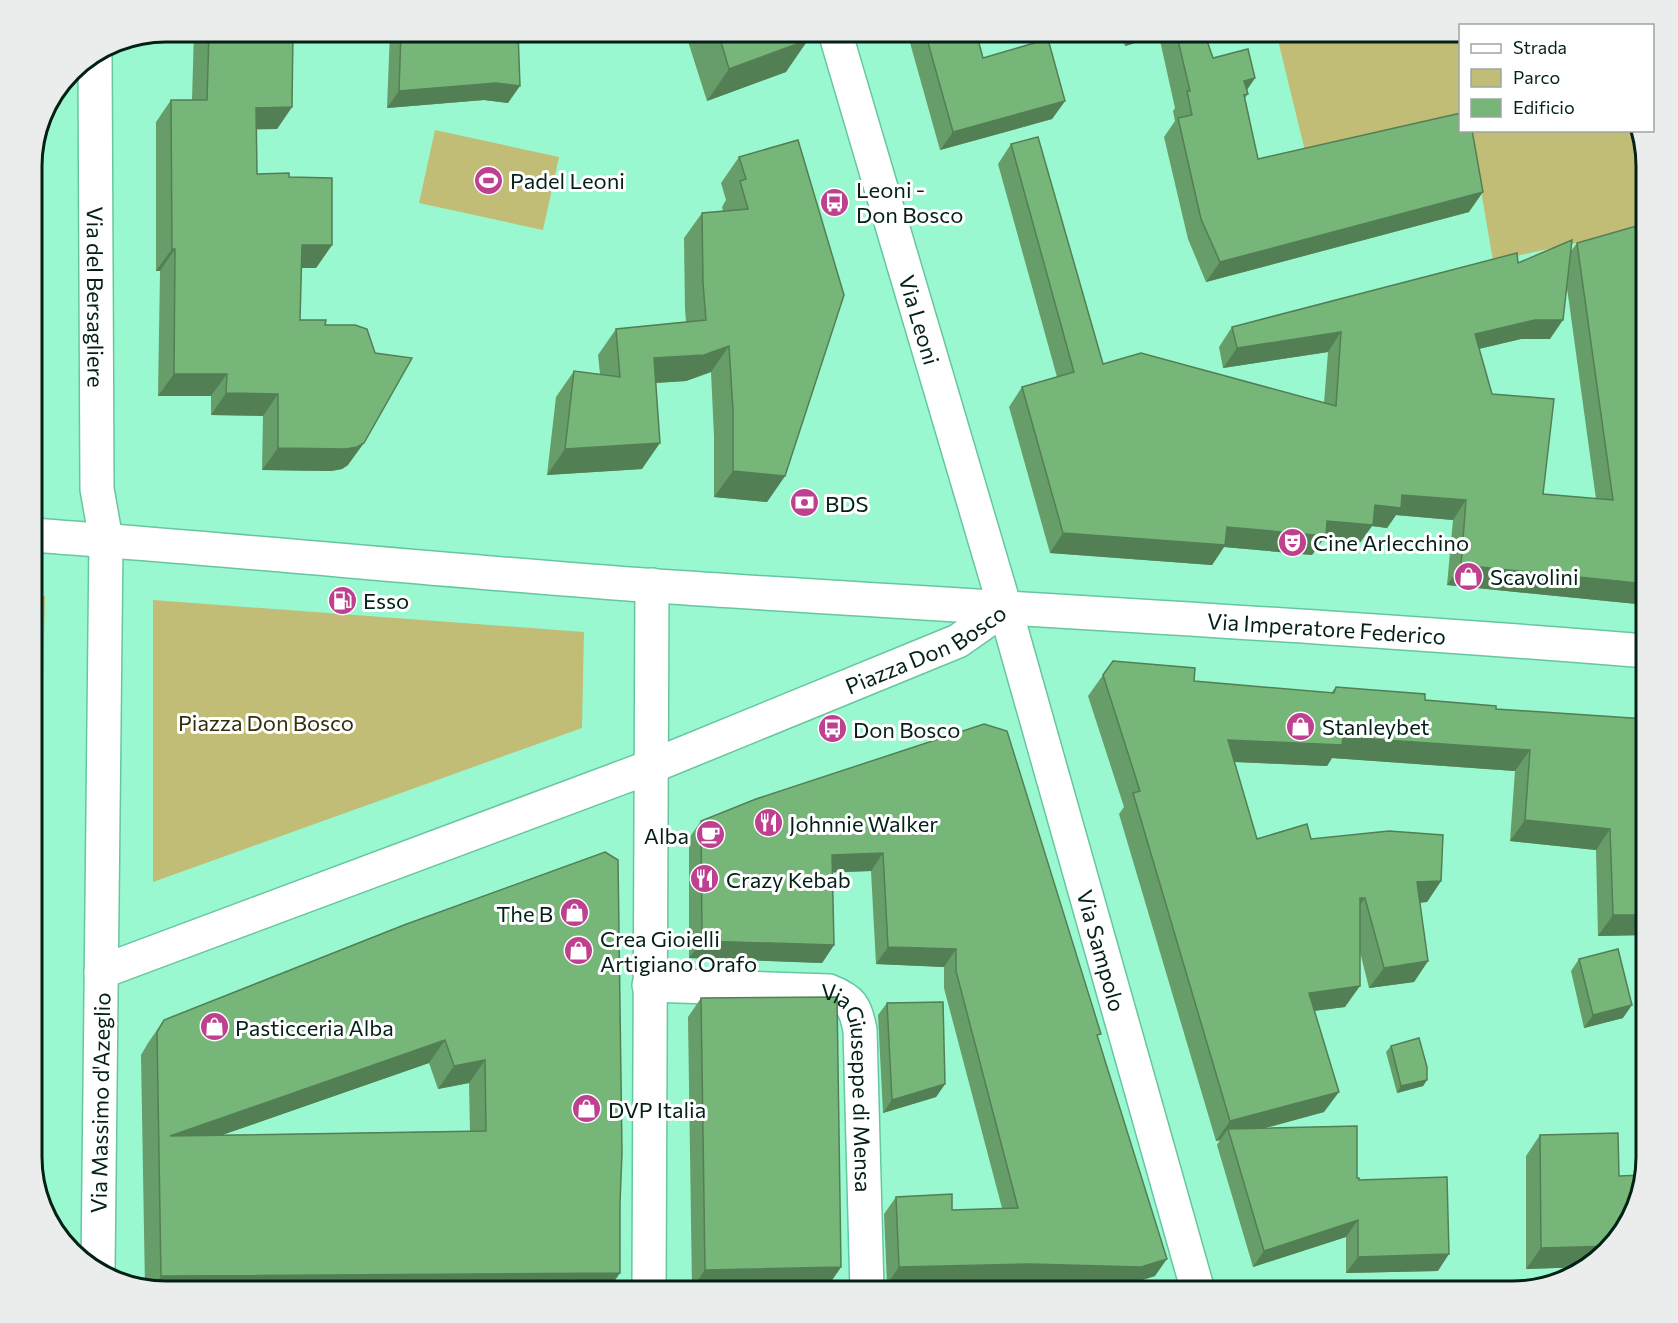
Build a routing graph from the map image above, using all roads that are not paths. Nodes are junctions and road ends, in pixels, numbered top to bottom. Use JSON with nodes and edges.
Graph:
{"nodes":[{"id":1,"x":838,"y":42,"type":"edge"},
{"id":2,"x":95,"y":65,"type":"edge"},
{"id":3,"x":42,"y":536,"type":"edge"},
{"id":4,"x":106,"y":540,"type":"junction"},
{"id":5,"x":652,"y":585,"type":"junction"},
{"id":6,"x":1005,"y":608,"type":"junction"},
{"id":7,"x":1636,"y":650,"type":"edge"},
{"id":8,"x":650,"y":767,"type":"junction"},
{"id":9,"x":101,"y":972,"type":"junction"},
{"id":10,"x":649,"y":985,"type":"junction"},
{"id":11,"x":98,"y":1261,"type":"edge"},
{"id":12,"x":649,"y":1281,"type":"edge"},
{"id":13,"x":867,"y":1281,"type":"edge"},
{"id":14,"x":1195,"y":1281,"type":"edge"}],
"edges":[{"from":1,"to":6,"type":"street","name":"Via Leoni"},
{"from":2,"to":4,"type":"street","name":"Via del Bersagliere"},
{"from":3,"to":4,"type":"street","name":"Piazza Don Bosco"},
{"from":4,"to":5,"type":"street","name":"Piazza Don Bosco"},
{"from":4,"to":9,"type":"street"},
{"from":5,"to":6,"type":"street","name":"Piazza Don Bosco"},
{"from":5,"to":8,"type":"street"},
{"from":6,"to":7,"type":"street","name":"Via Imperatore Federico"},
{"from":6,"to":8,"type":"street","name":"Piazza Don Bosco"},
{"from":6,"to":14,"type":"street","name":"Via Sampolo"},
{"from":8,"to":9,"type":"street","name":"Piazza Don Bosco"},
{"from":8,"to":10,"type":"street"},
{"from":9,"to":11,"type":"street","name":"Via Massimo d'Azeglio"},
{"from":10,"to":12,"type":"street"},
{"from":10,"to":13,"type":"street","name":"Via Giuseppe di Mensa"}]}
